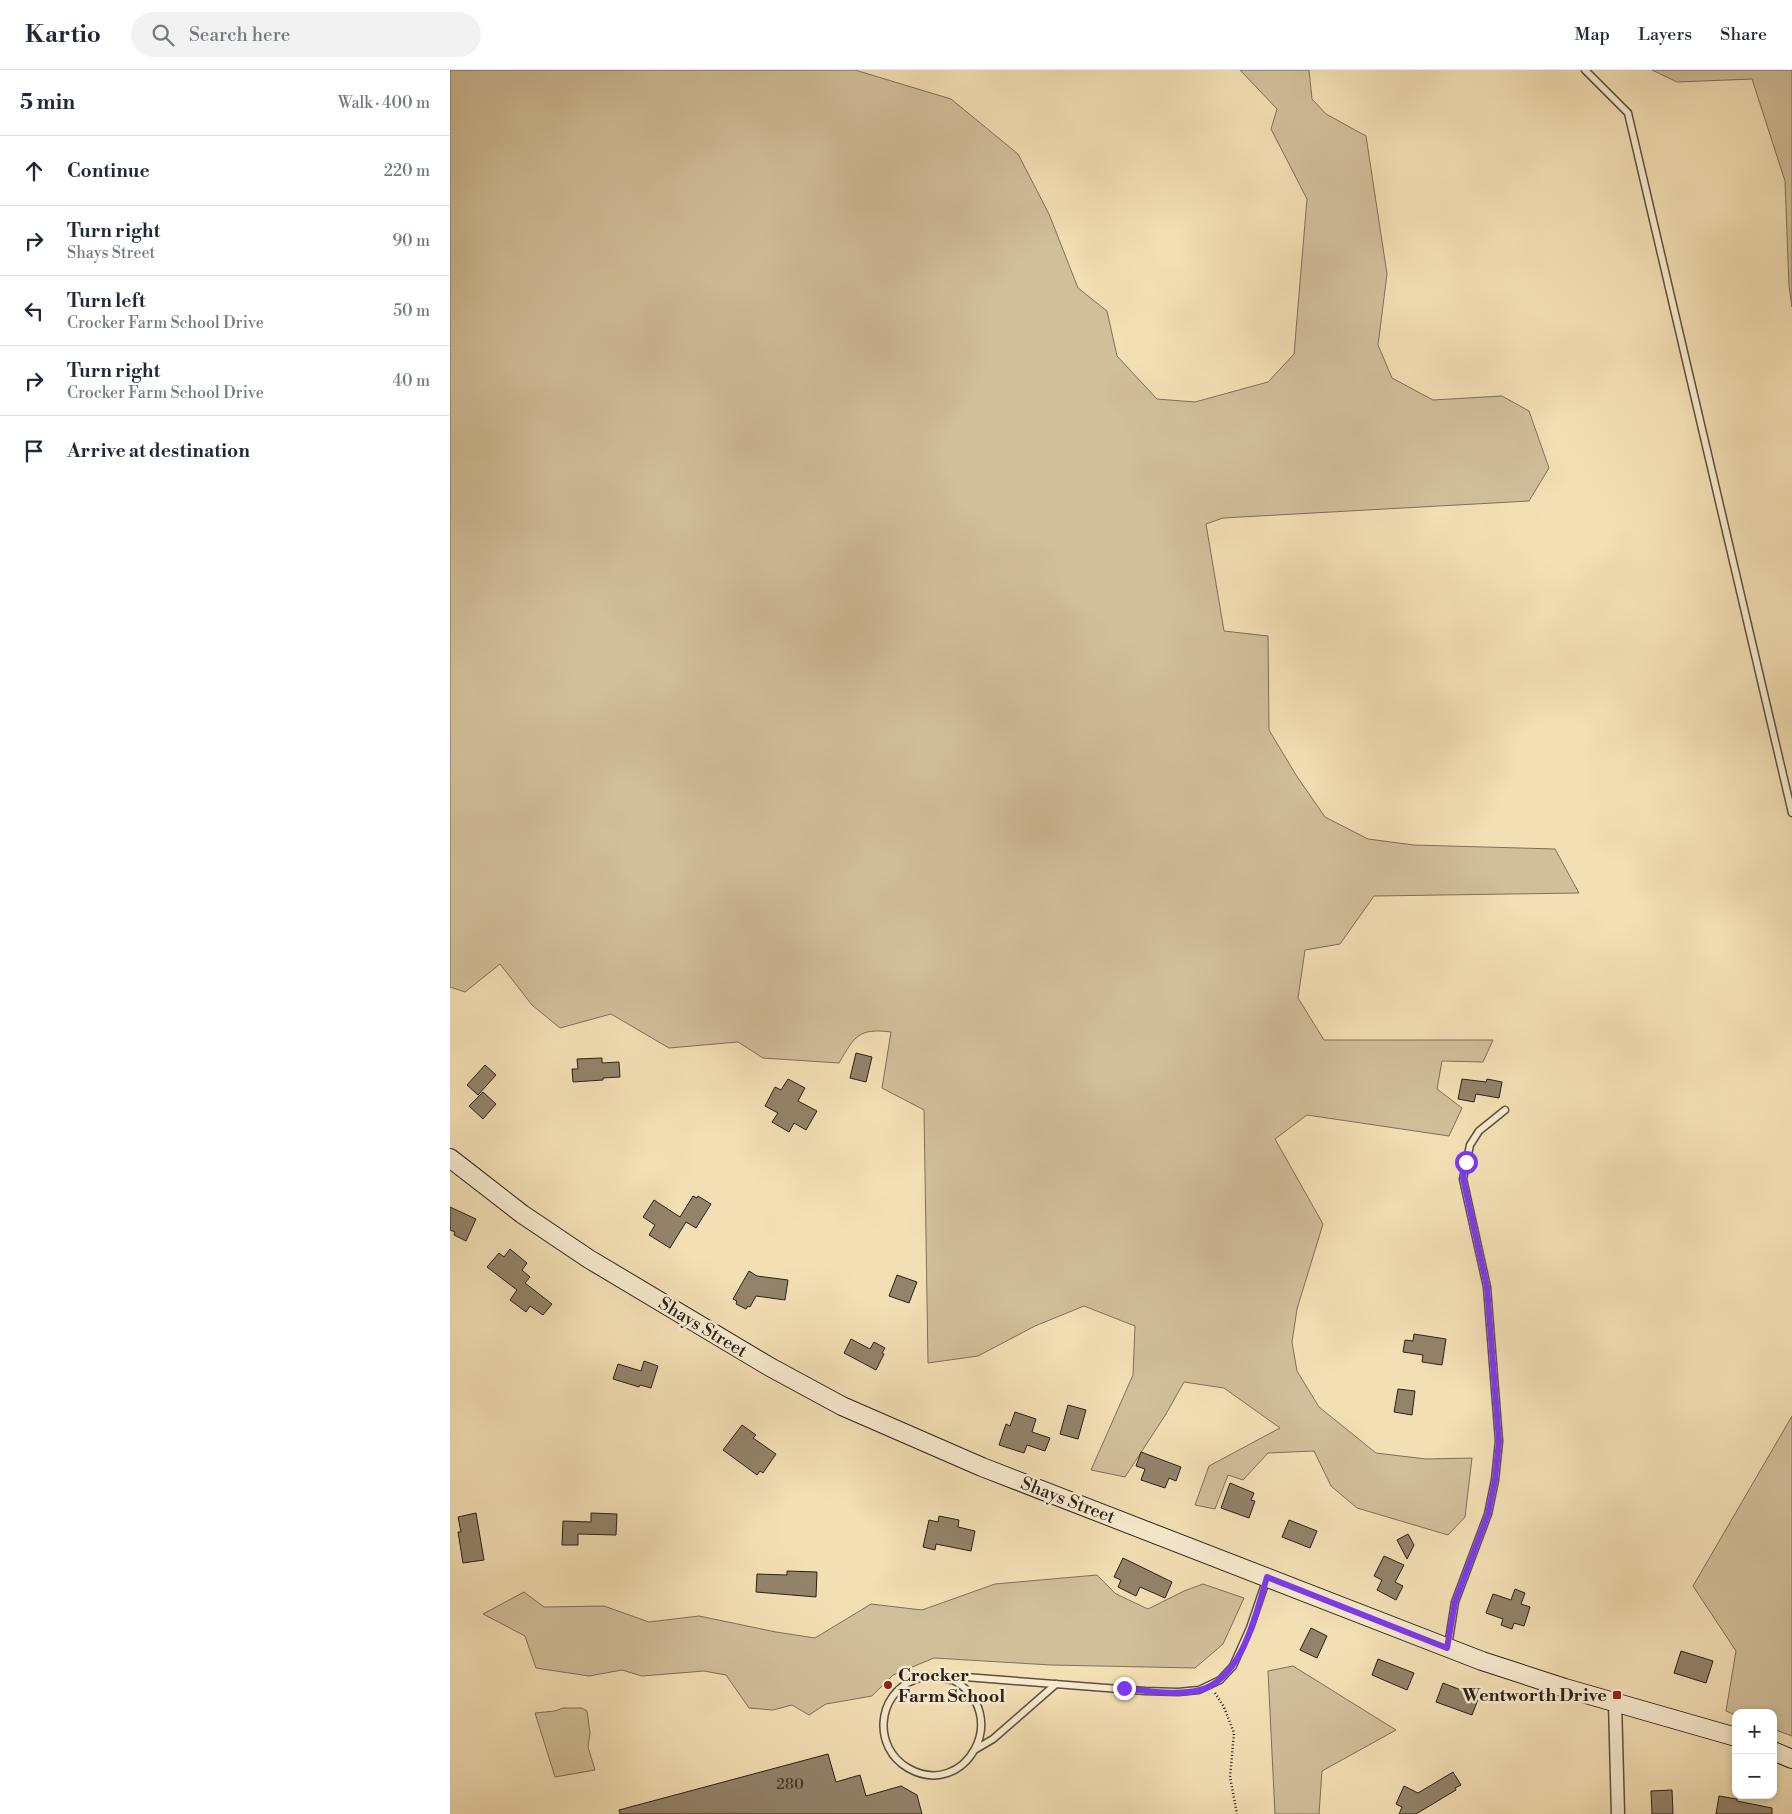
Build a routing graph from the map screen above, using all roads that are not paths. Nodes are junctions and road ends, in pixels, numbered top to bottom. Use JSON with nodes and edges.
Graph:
{"nodes":[{"id":1,"x":1585,"y":70,"type":"edge"},
{"id":2,"x":1792,"y":813,"type":"edge"},
{"id":3,"x":1505,"y":1110,"type":"dead end"},
{"id":4,"x":450,"y":1158,"type":"edge"},
{"id":5,"x":1267,"y":1577,"type":"junction"},
{"id":6,"x":1447,"y":1648,"type":"junction"},
{"id":7,"x":952,"y":1680,"type":"junction"},
{"id":8,"x":1056,"y":1684,"type":"junction"},
{"id":9,"x":1615,"y":1702,"type":"junction"},
{"id":10,"x":1732,"y":1736,"type":"edge"},
{"id":11,"x":976,"y":1749,"type":"junction"},
{"id":12,"x":1777,"y":1753,"type":"edge"},
{"id":13,"x":1792,"y":1760,"type":"edge"},
{"id":14,"x":1618,"y":1814,"type":"edge"}],
"edges":[{"from":1,"to":2,"type":"lane"},
{"from":3,"to":6,"type":"lane"},
{"from":4,"to":5,"type":"main road","name":"Shays Street"},
{"from":5,"to":6,"type":"main road","name":"Shays Street"},
{"from":5,"to":8,"type":"lane"},
{"from":6,"to":9,"type":"main road","name":"Shays Street"},
{"from":7,"to":8,"type":"lane"},
{"from":7,"to":11,"type":"lane"},
{"from":7,"to":11,"type":"lane"},
{"from":8,"to":11,"type":"lane"},
{"from":9,"to":10,"type":"main road","name":"Shays Street"},
{"from":9,"to":14,"type":"street"},
{"from":12,"to":13,"type":"main road"}]}
